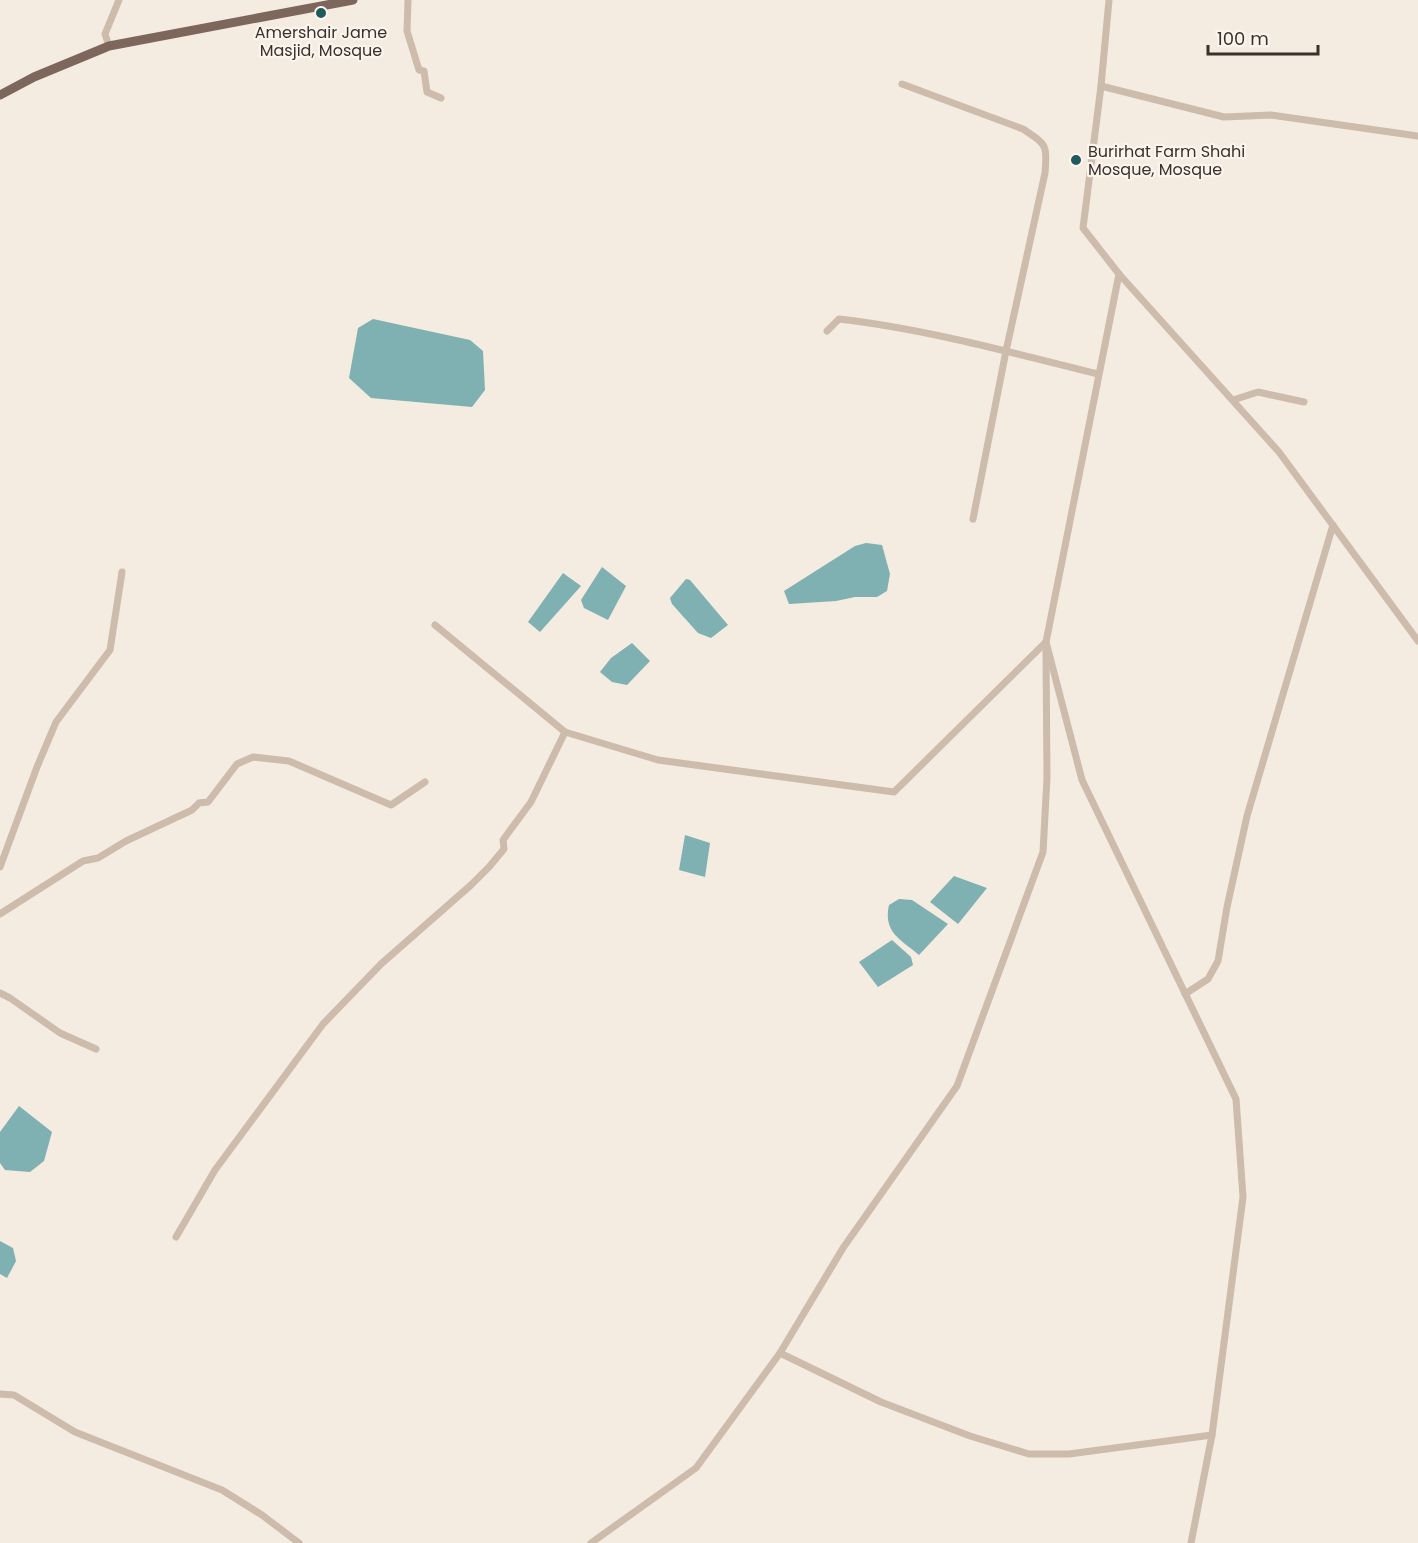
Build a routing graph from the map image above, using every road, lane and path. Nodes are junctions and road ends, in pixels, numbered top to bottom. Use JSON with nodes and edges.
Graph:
{"nodes":[{"id":1,"x":118,"y":0,"type":"edge"},
{"id":2,"x":353,"y":0,"type":"edge"},
{"id":3,"x":408,"y":0,"type":"edge"},
{"id":4,"x":1109,"y":0,"type":"edge"},
{"id":5,"x":109,"y":46,"type":"junction"},
{"id":6,"x":902,"y":84,"type":"dead end"},
{"id":7,"x":1101,"y":86,"type":"junction"},
{"id":8,"x":0,"y":95,"type":"edge"},
{"id":9,"x":441,"y":98,"type":"dead end"},
{"id":10,"x":1418,"y":136,"type":"edge"},
{"id":11,"x":1119,"y":274,"type":"junction"},
{"id":12,"x":827,"y":331,"type":"dead end"},
{"id":13,"x":1006,"y":351,"type":"junction"},
{"id":14,"x":1098,"y":374,"type":"junction"},
{"id":15,"x":1233,"y":400,"type":"junction"},
{"id":16,"x":1304,"y":402,"type":"dead end"},
{"id":17,"x":973,"y":519,"type":"dead end"},
{"id":18,"x":1333,"y":525,"type":"junction"},
{"id":19,"x":122,"y":572,"type":"dead end"},
{"id":20,"x":435,"y":624,"type":"dead end"},
{"id":21,"x":1418,"y":641,"type":"edge"},
{"id":22,"x":1046,"y":642,"type":"junction"},
{"id":23,"x":566,"y":732,"type":"junction"},
{"id":24,"x":425,"y":782,"type":"dead end"},
{"id":25,"x":0,"y":867,"type":"edge"},
{"id":26,"x":0,"y":914,"type":"edge"},
{"id":27,"x":0,"y":993,"type":"edge"},
{"id":28,"x":1185,"y":994,"type":"junction"},
{"id":29,"x":96,"y":1049,"type":"dead end"},
{"id":30,"x":176,"y":1237,"type":"dead end"},
{"id":31,"x":780,"y":1353,"type":"junction"},
{"id":32,"x":0,"y":1394,"type":"edge"},
{"id":33,"x":1212,"y":1435,"type":"junction"},
{"id":34,"x":299,"y":1543,"type":"edge"},
{"id":35,"x":591,"y":1543,"type":"edge"},
{"id":36,"x":1191,"y":1543,"type":"edge"}],
"edges":[{"from":1,"to":5,"type":"street"},
{"from":2,"to":5,"type":"main road"},
{"from":3,"to":9,"type":"street"},
{"from":4,"to":7,"type":"street"},
{"from":5,"to":8,"type":"main road"},
{"from":6,"to":13,"type":"street"},
{"from":7,"to":10,"type":"street"},
{"from":7,"to":11,"type":"street"},
{"from":11,"to":14,"type":"street"},
{"from":11,"to":15,"type":"street"},
{"from":12,"to":13,"type":"street"},
{"from":13,"to":14,"type":"street"},
{"from":13,"to":17,"type":"street"},
{"from":14,"to":22,"type":"street"},
{"from":15,"to":16,"type":"street"},
{"from":15,"to":18,"type":"street"},
{"from":18,"to":21,"type":"street"},
{"from":18,"to":28,"type":"street"},
{"from":19,"to":25,"type":"street"},
{"from":20,"to":23,"type":"street"},
{"from":22,"to":23,"type":"street"},
{"from":22,"to":28,"type":"street"},
{"from":22,"to":31,"type":"street"},
{"from":23,"to":30,"type":"street"},
{"from":24,"to":26,"type":"street"},
{"from":27,"to":29,"type":"street"},
{"from":28,"to":33,"type":"street"},
{"from":31,"to":33,"type":"street"},
{"from":31,"to":35,"type":"street"},
{"from":32,"to":34,"type":"street"},
{"from":33,"to":36,"type":"street"}]}
